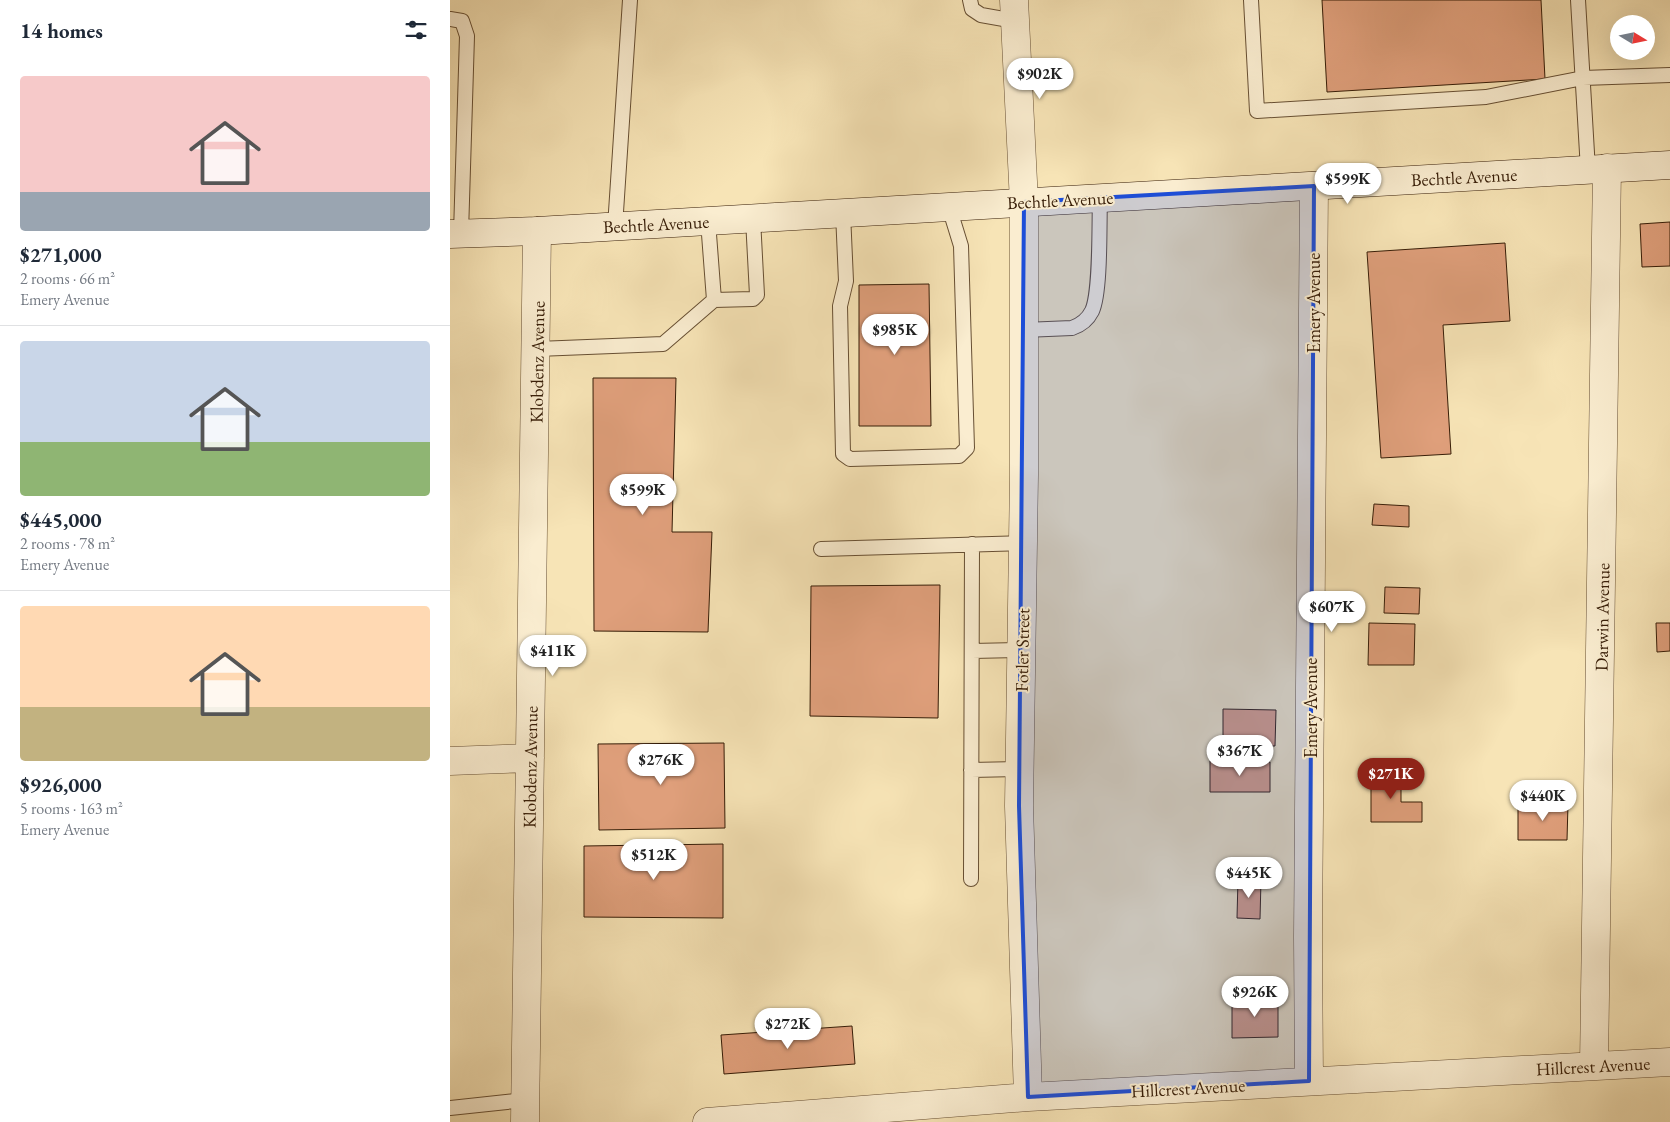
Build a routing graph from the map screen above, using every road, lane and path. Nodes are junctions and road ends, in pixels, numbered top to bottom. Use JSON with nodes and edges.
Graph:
{"nodes":[{"id":1,"x":630,"y":0,"type":"edge"},
{"id":2,"x":970,"y":0,"type":"edge"},
{"id":3,"x":1251,"y":0,"type":"edge"},
{"id":4,"x":1578,"y":0,"type":"edge"},
{"id":5,"x":1014,"y":11,"type":"edge"},
{"id":6,"x":450,"y":19,"type":"edge"},
{"id":7,"x":1670,"y":75,"type":"edge"},
{"id":8,"x":1583,"y":78,"type":"junction"},
{"id":9,"x":1670,"y":165,"type":"edge"},
{"id":10,"x":1598,"y":169,"type":"junction"},
{"id":11,"x":1314,"y":186,"type":"junction"},
{"id":12,"x":1100,"y":198,"type":"junction"},
{"id":13,"x":1024,"y":202,"type":"junction"},
{"id":14,"x":949,"y":207,"type":"junction"},
{"id":15,"x":843,"y":213,"type":"junction"},
{"id":16,"x":753,"y":219,"type":"junction"},
{"id":17,"x":708,"y":221,"type":"junction"},
{"id":18,"x":614,"y":227,"type":"junction"},
{"id":19,"x":537,"y":232,"type":"junction"},
{"id":20,"x":455,"y":233,"type":"edge"},
{"id":21,"x":714,"y":300,"type":"junction"},
{"id":22,"x":1024,"y":330,"type":"junction"},
{"id":23,"x":537,"y":349,"type":"junction"},
{"id":24,"x":1023,"y":543,"type":"junction"},
{"id":25,"x":972,"y":544,"type":"junction"},
{"id":26,"x":821,"y":549,"type":"dead end"},
{"id":27,"x":1022,"y":650,"type":"junction"},
{"id":28,"x":972,"y":651,"type":"junction"},
{"id":29,"x":530,"y":758,"type":"junction"},
{"id":30,"x":450,"y":761,"type":"edge"},
{"id":31,"x":1020,"y":769,"type":"junction"},
{"id":32,"x":971,"y":770,"type":"junction"},
{"id":33,"x":971,"y":879,"type":"dead end"},
{"id":34,"x":1670,"y":1062,"type":"edge"},
{"id":35,"x":1594,"y":1065,"type":"junction"},
{"id":36,"x":1309,"y":1081,"type":"junction"},
{"id":37,"x":1028,"y":1097,"type":"junction"},
{"id":38,"x":450,"y":1108,"type":"edge"},
{"id":39,"x":525,"y":1111,"type":"edge"},
{"id":40,"x":707,"y":1122,"type":"edge"}],
"edges":[{"from":1,"to":18,"type":"lane"},
{"from":2,"to":5,"type":"lane"},
{"from":3,"to":8,"type":"lane"},
{"from":4,"to":8,"type":"lane"},
{"from":5,"to":13,"type":"street","name":"Fotler Street"},
{"from":6,"to":20,"type":"lane"},
{"from":7,"to":8,"type":"lane"},
{"from":8,"to":10,"type":"lane"},
{"from":9,"to":10,"type":"street","name":"Bechtle Avenue"},
{"from":10,"to":11,"type":"street","name":"Bechtle Avenue"},
{"from":10,"to":35,"type":"street","name":"Darwin Avenue"},
{"from":11,"to":12,"type":"street","name":"Bechtle Avenue"},
{"from":11,"to":36,"type":"street","name":"Emery Avenue"},
{"from":12,"to":13,"type":"street","name":"Bechtle Avenue"},
{"from":12,"to":22,"type":"lane"},
{"from":13,"to":14,"type":"street","name":"Bechtle Avenue"},
{"from":13,"to":22,"type":"street","name":"Fotler Street"},
{"from":14,"to":15,"type":"street","name":"Bechtle Avenue"},
{"from":14,"to":15,"type":"lane"},
{"from":15,"to":16,"type":"street","name":"Bechtle Avenue"},
{"from":16,"to":17,"type":"street","name":"Bechtle Avenue"},
{"from":16,"to":21,"type":"lane"},
{"from":17,"to":18,"type":"street","name":"Bechtle Avenue"},
{"from":17,"to":21,"type":"lane"},
{"from":18,"to":19,"type":"street","name":"Bechtle Avenue"},
{"from":19,"to":20,"type":"street","name":"Bechtle Avenue"},
{"from":19,"to":23,"type":"street","name":"Klobdenz Avenue"},
{"from":21,"to":23,"type":"lane"},
{"from":22,"to":24,"type":"street","name":"Fotler Street"},
{"from":23,"to":29,"type":"street","name":"Klobdenz Avenue"},
{"from":24,"to":25,"type":"lane"},
{"from":24,"to":27,"type":"street","name":"Fotler Street"},
{"from":25,"to":26,"type":"lane"},
{"from":25,"to":28,"type":"lane"},
{"from":27,"to":28,"type":"lane"},
{"from":27,"to":31,"type":"street","name":"Fotler Street"},
{"from":28,"to":32,"type":"lane"},
{"from":29,"to":30,"type":"street"},
{"from":29,"to":39,"type":"street","name":"Klobdenz Avenue"},
{"from":31,"to":32,"type":"lane"},
{"from":31,"to":37,"type":"street","name":"Fotler Street"},
{"from":32,"to":33,"type":"lane"},
{"from":34,"to":35,"type":"street","name":"Hillcrest Avenue"},
{"from":35,"to":36,"type":"street","name":"Hillcrest Avenue"},
{"from":36,"to":37,"type":"street","name":"Hillcrest Avenue"},
{"from":37,"to":40,"type":"street","name":"Hillcrest Avenue"},
{"from":38,"to":39,"type":"lane"}]}
